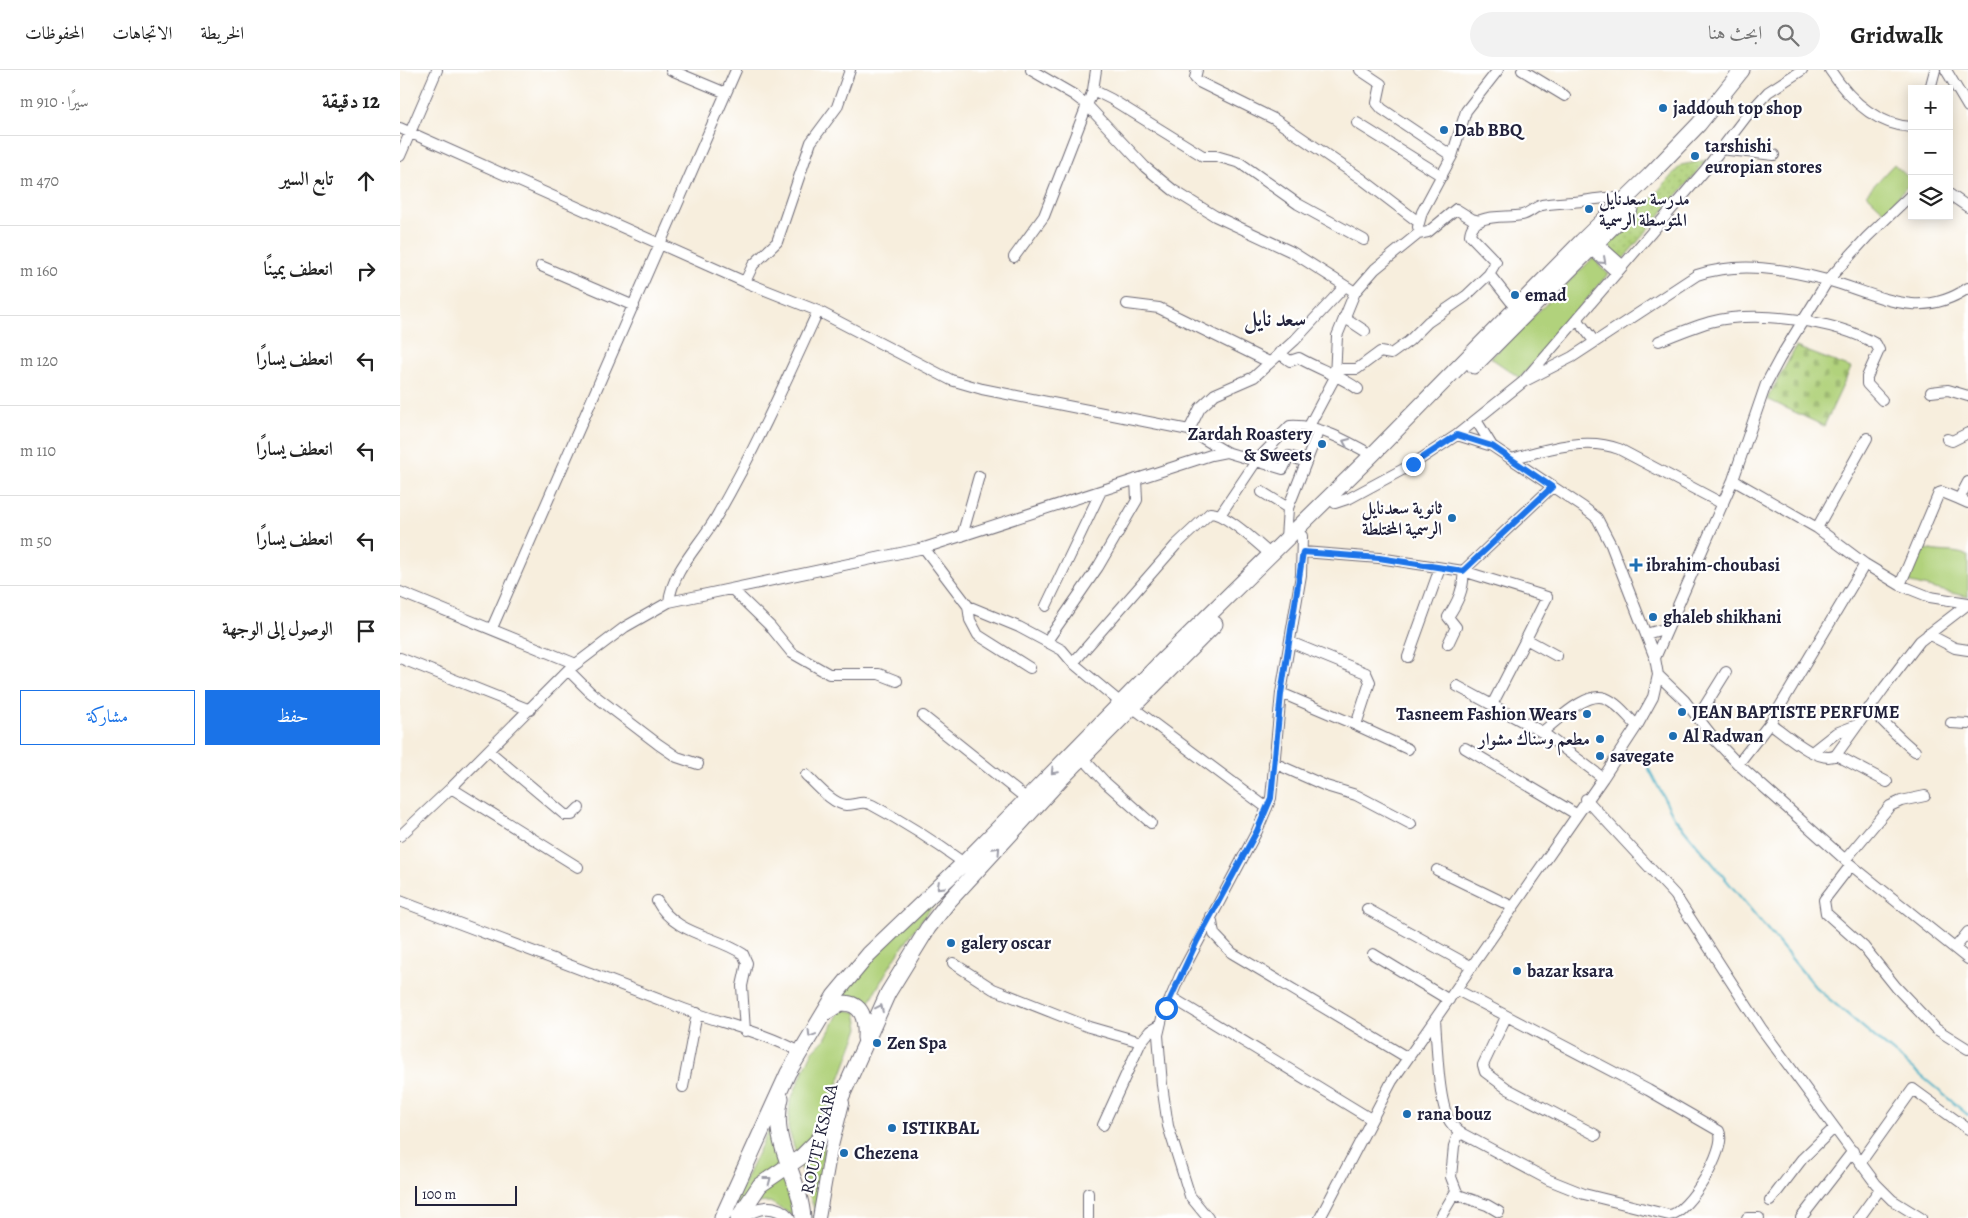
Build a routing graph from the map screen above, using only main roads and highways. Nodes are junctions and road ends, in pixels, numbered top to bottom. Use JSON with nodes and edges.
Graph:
{"nodes":[{"id":1,"x":1742,"y":70,"type":"edge"},
{"id":2,"x":1753,"y":70,"type":"edge"},
{"id":3,"x":1589,"y":241,"type":"junction"},
{"id":4,"x":1294,"y":535,"type":"junction"},
{"id":5,"x":1127,"y":705,"type":"junction"},
{"id":6,"x":1079,"y":754,"type":"junction"},
{"id":7,"x":822,"y":1016,"type":"junction"},
{"id":8,"x":865,"y":1039,"type":"junction"},
{"id":9,"x":854,"y":1069,"type":"junction"},
{"id":10,"x":788,"y":1073,"type":"junction"},
{"id":11,"x":788,"y":1166,"type":"junction"},
{"id":12,"x":722,"y":1218,"type":"edge"},
{"id":13,"x":738,"y":1218,"type":"edge"},
{"id":14,"x":742,"y":1218,"type":"edge"},
{"id":15,"x":788,"y":1218,"type":"edge"},
{"id":16,"x":803,"y":1218,"type":"edge"},
{"id":17,"x":819,"y":1218,"type":"edge"}],
"edges":[{"from":1,"to":3,"type":"highway"},
{"from":2,"to":3,"type":"highway"},
{"from":3,"to":4,"type":"highway"},
{"from":3,"to":4,"type":"highway"},
{"from":4,"to":5,"type":"highway"},
{"from":4,"to":5,"type":"highway"},
{"from":5,"to":6,"type":"highway"},
{"from":6,"to":7,"type":"highway","one_way":true},
{"from":8,"to":6,"type":"highway","one_way":true},
{"from":7,"to":8,"type":"highway"},
{"from":7,"to":10,"type":"highway","one_way":true},
{"from":8,"to":9,"type":"highway"},
{"from":9,"to":11,"type":"highway"},
{"from":9,"to":17,"type":"main road","name":"ROUTE KSARA"},
{"from":10,"to":11,"type":"highway"},
{"from":10,"to":12,"type":"highway"},
{"from":13,"to":11,"type":"highway","one_way":true},
{"from":11,"to":16,"type":"highway"},
{"from":14,"to":15,"type":"main road","name":"ROUTE KSARA"}]}
